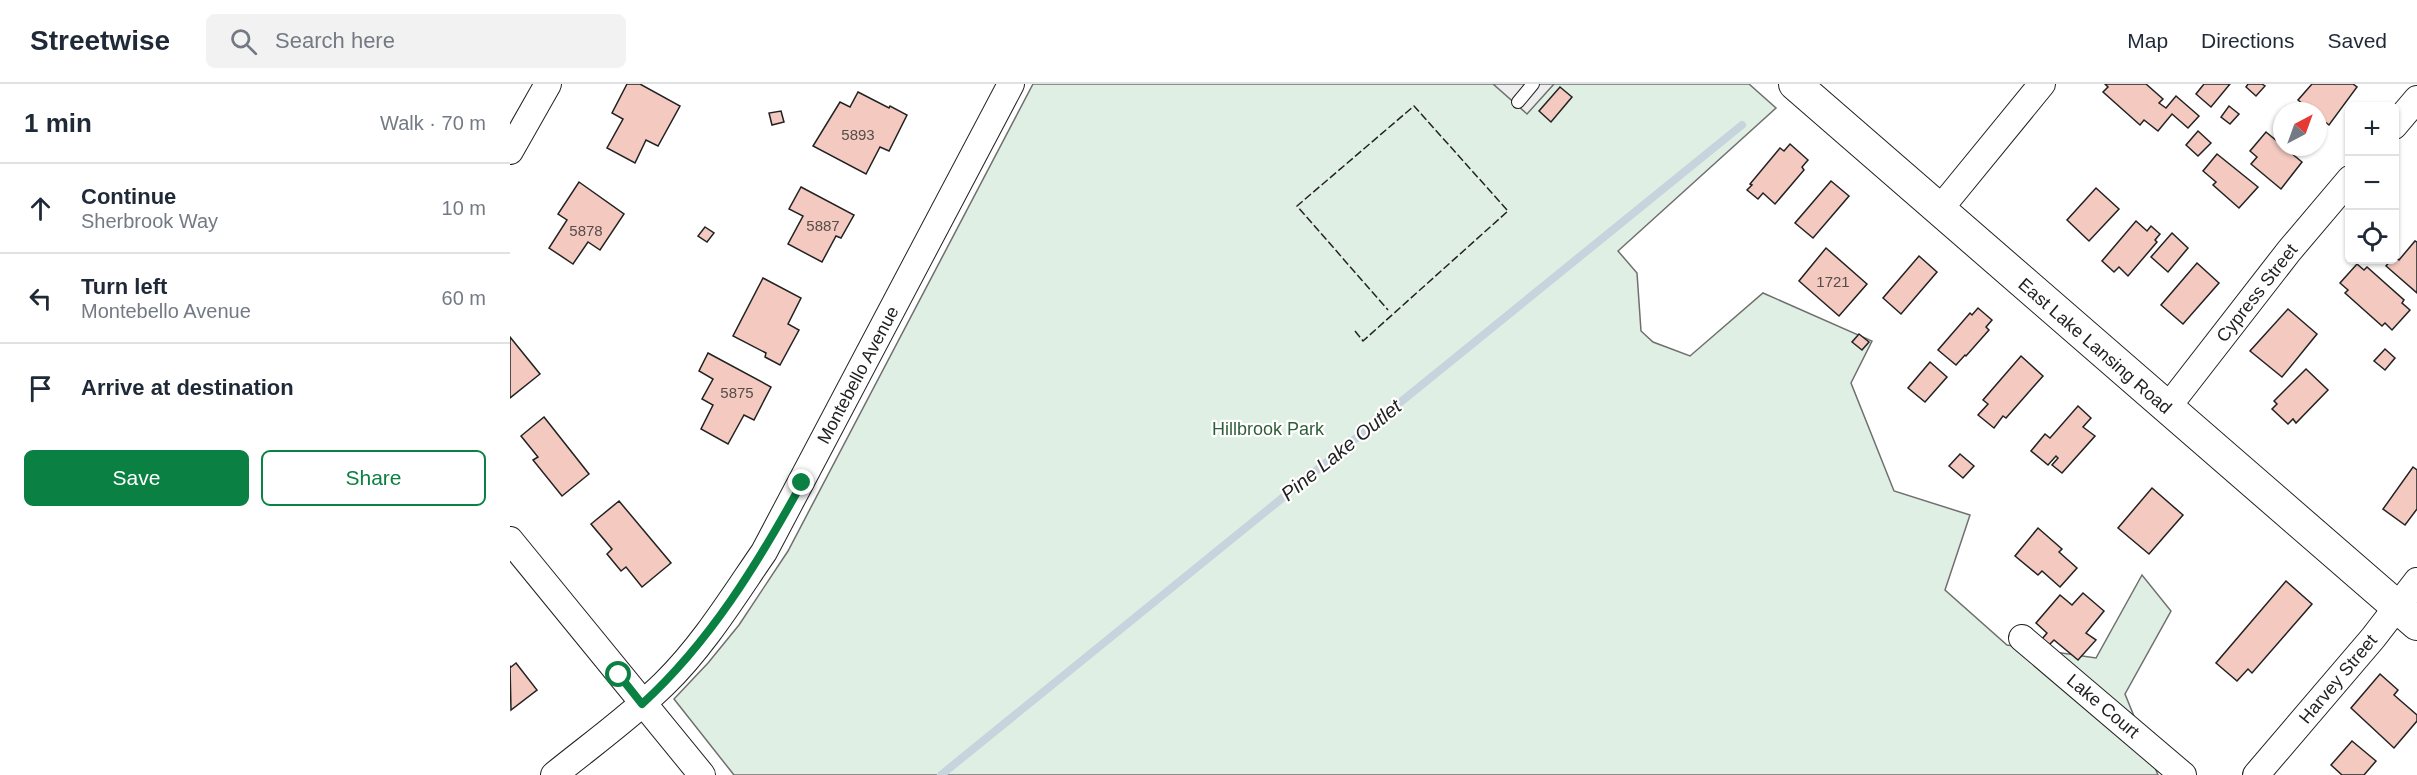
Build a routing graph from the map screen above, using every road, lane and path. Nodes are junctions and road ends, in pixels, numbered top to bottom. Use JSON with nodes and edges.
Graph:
{"nodes":[{"id":1,"x":548,"y":84,"type":"edge"},
{"id":2,"x":1011,"y":84,"type":"edge"},
{"id":3,"x":1533,"y":84,"type":"edge"},
{"id":4,"x":1795,"y":84,"type":"edge"},
{"id":5,"x":2042,"y":84,"type":"edge"},
{"id":6,"x":2417,"y":99,"type":"edge"},
{"id":7,"x":1518,"y":102,"type":"dead end"},
{"id":8,"x":2399,"y":120,"type":"edge"},
{"id":9,"x":510,"y":151,"type":"edge"},
{"id":10,"x":2345,"y":184,"type":"edge"},
{"id":11,"x":1939,"y":210,"type":"junction"},
{"id":12,"x":2167,"y":408,"type":"junction"},
{"id":13,"x":510,"y":540,"type":"edge"},
{"id":14,"x":2417,"y":581,"type":"edge"},
{"id":15,"x":2407,"y":615,"type":"edge"},
{"id":16,"x":2022,"y":638,"type":"dead end"},
{"id":17,"x":642,"y":704,"type":"junction"},
{"id":18,"x":554,"y":775,"type":"edge"},
{"id":19,"x":702,"y":775,"type":"edge"},
{"id":20,"x":2183,"y":775,"type":"edge"},
{"id":21,"x":2256,"y":775,"type":"edge"}],
"edges":[{"from":1,"to":9,"type":"street"},
{"from":2,"to":17,"type":"street","name":"Montebello Avenue"},
{"from":3,"to":7,"type":"lane"},
{"from":4,"to":11,"type":"street","name":"East Lake Lansing Road"},
{"from":5,"to":11,"type":"street"},
{"from":6,"to":8,"type":"street"},
{"from":10,"to":12,"type":"street","name":"Cypress Street"},
{"from":11,"to":12,"type":"street","name":"East Lake Lansing Road"},
{"from":12,"to":15,"type":"street","name":"East Lake Lansing Road"},
{"from":13,"to":17,"type":"street"},
{"from":14,"to":15,"type":"street","name":"Harvey Street"},
{"from":15,"to":21,"type":"street","name":"Harvey Street"},
{"from":16,"to":20,"type":"street","name":"Lake Court"},
{"from":17,"to":18,"type":"street","name":"Montebello Avenue"},
{"from":17,"to":19,"type":"street"}]}
